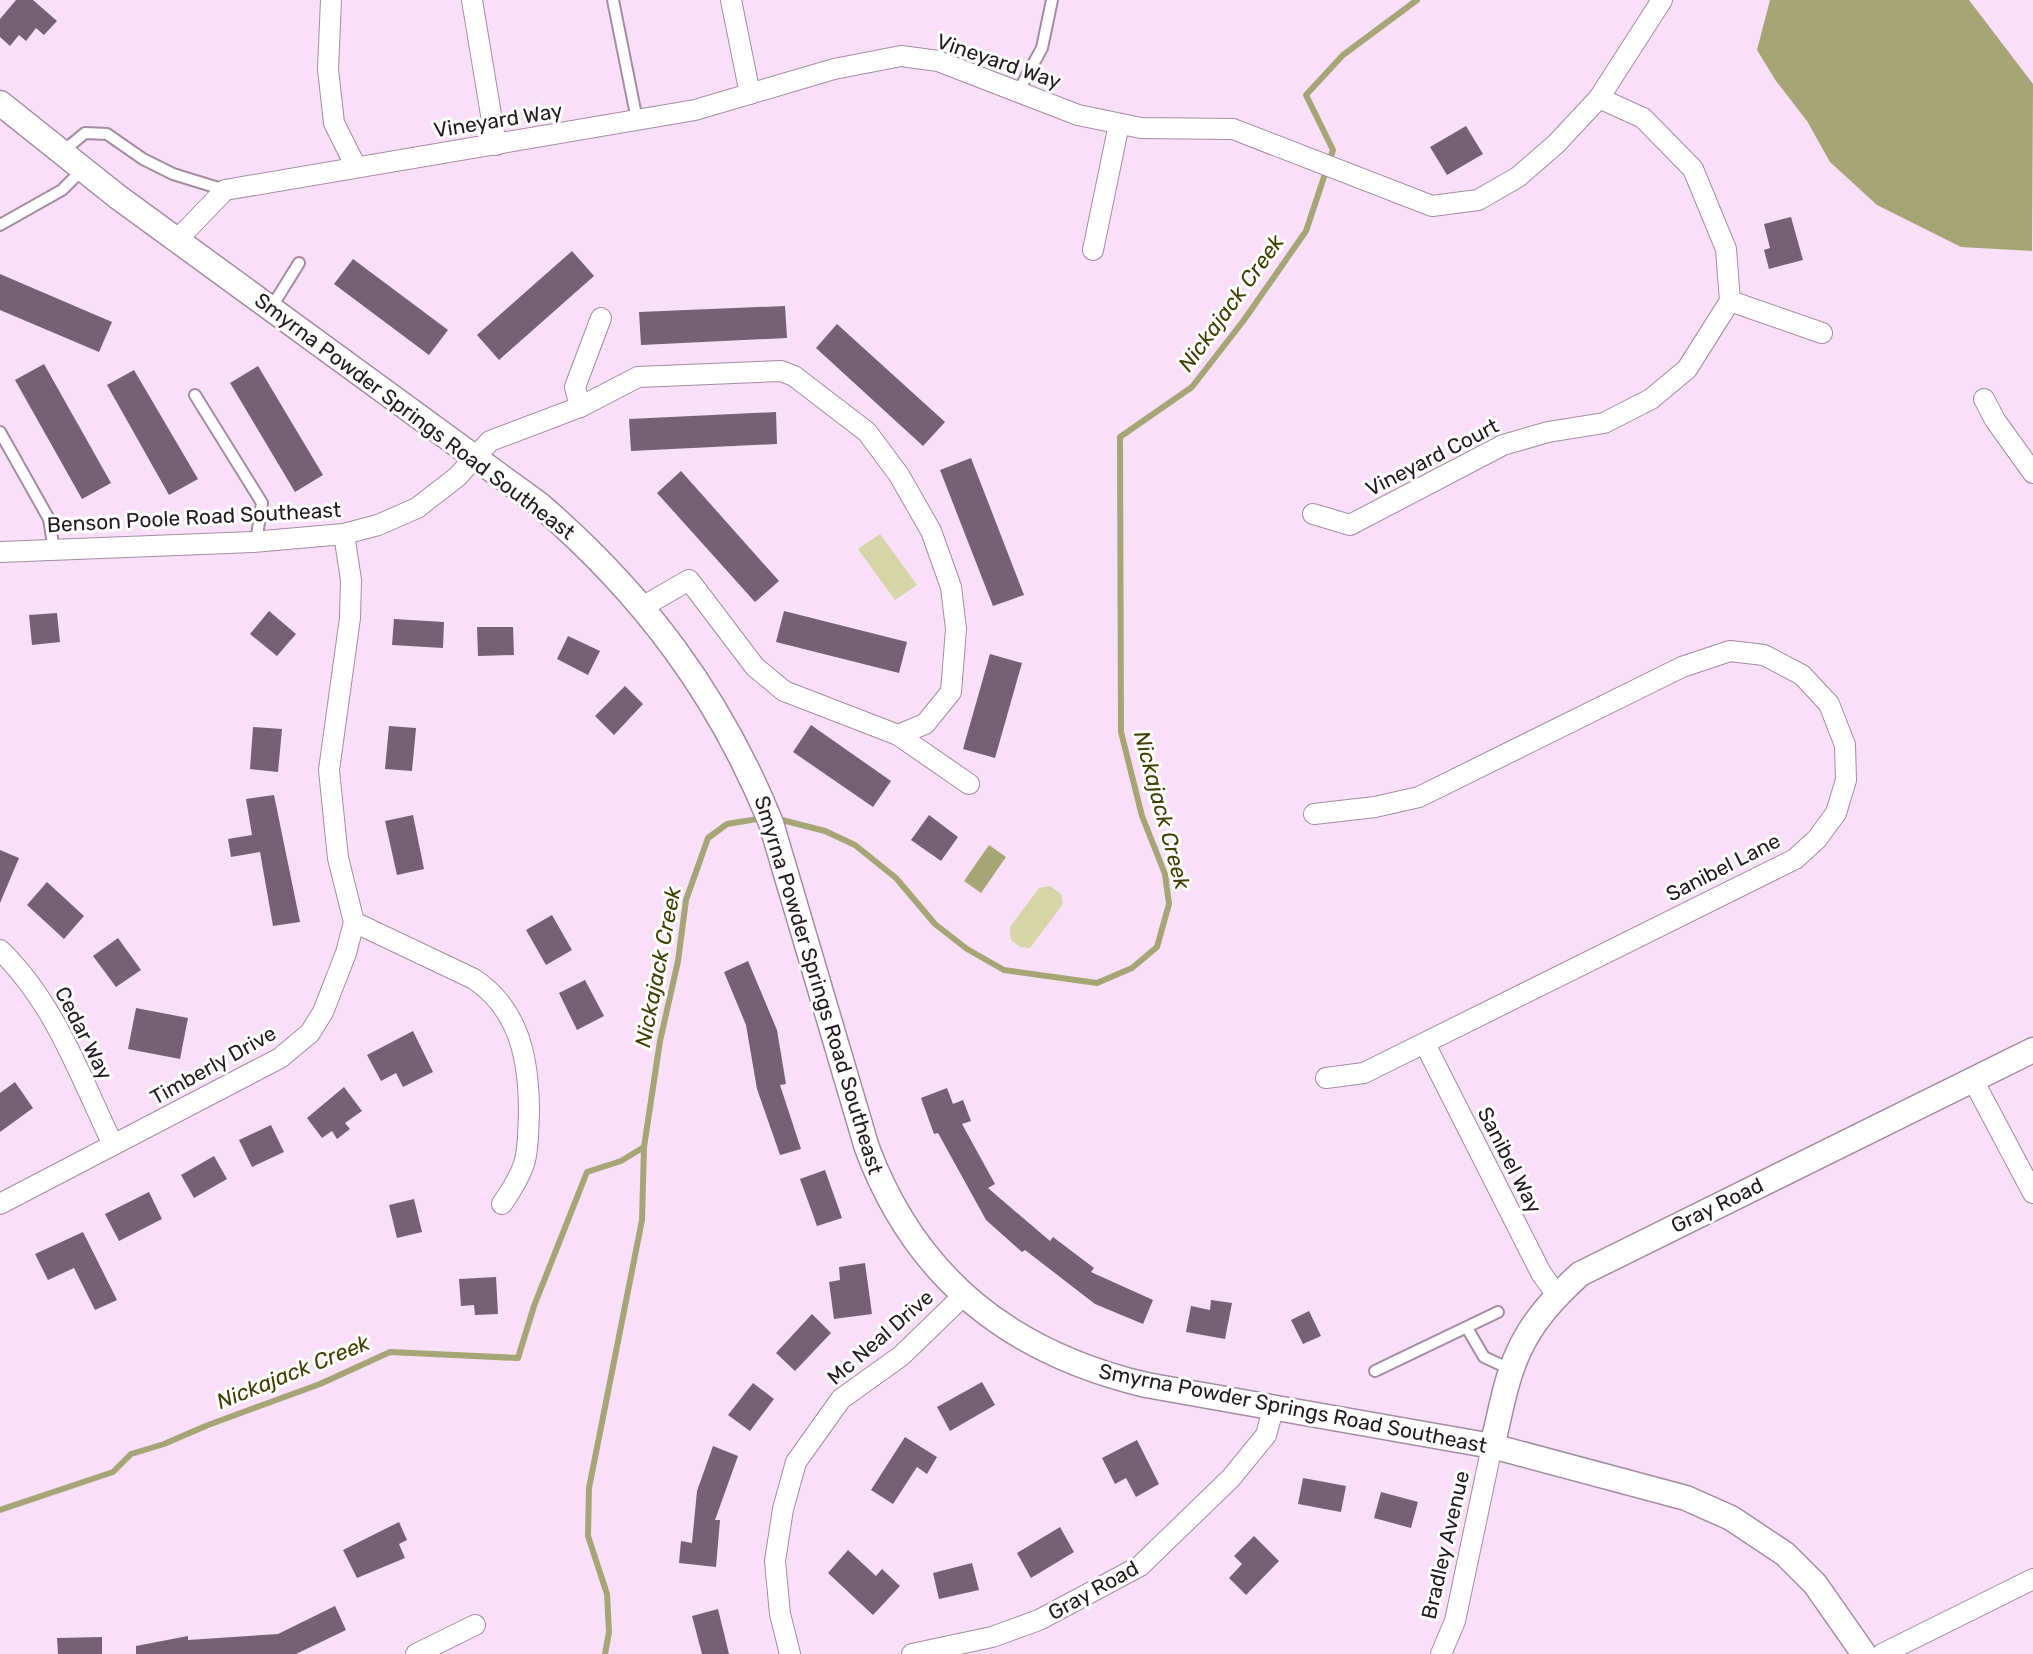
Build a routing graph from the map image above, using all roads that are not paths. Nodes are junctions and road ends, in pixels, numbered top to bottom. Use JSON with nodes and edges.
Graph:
{"nodes":[{"id":1,"x":332,"y":0,"type":"edge"},
{"id":2,"x":472,"y":0,"type":"edge"},
{"id":3,"x":613,"y":0,"type":"edge"},
{"id":4,"x":731,"y":0,"type":"edge"},
{"id":5,"x":1052,"y":0,"type":"edge"},
{"id":6,"x":1662,"y":0,"type":"edge"},
{"id":7,"x":1018,"y":92,"type":"junction"},
{"id":8,"x":750,"y":94,"type":"junction"},
{"id":9,"x":1599,"y":98,"type":"junction"},
{"id":10,"x":0,"y":103,"type":"edge"},
{"id":11,"x":637,"y":120,"type":"junction"},
{"id":12,"x":1119,"y":124,"type":"junction"},
{"id":13,"x":496,"y":145,"type":"junction"},
{"id":14,"x":62,"y":152,"type":"junction"},
{"id":15,"x":356,"y":167,"type":"junction"},
{"id":16,"x":83,"y":169,"type":"junction"},
{"id":17,"x":225,"y":190,"type":"junction"},
{"id":18,"x":0,"y":225,"type":"edge"},
{"id":19,"x":177,"y":240,"type":"junction"},
{"id":20,"x":1093,"y":250,"type":"dead end"},
{"id":21,"x":298,"y":263,"type":"dead end"},
{"id":22,"x":1730,"y":301,"type":"junction"},
{"id":23,"x":271,"y":308,"type":"junction"},
{"id":24,"x":601,"y":318,"type":"dead end"},
{"id":25,"x":1822,"y":333,"type":"dead end"},
{"id":26,"x":195,"y":395,"type":"dead end"},
{"id":27,"x":1984,"y":399,"type":"dead end"},
{"id":28,"x":580,"y":407,"type":"junction"},
{"id":29,"x":0,"y":432,"type":"edge"},
{"id":30,"x":474,"y":457,"type":"junction"},
{"id":31,"x":2033,"y":473,"type":"edge"},
{"id":32,"x":1313,"y":514,"type":"dead end"},
{"id":33,"x":344,"y":534,"type":"junction"},
{"id":34,"x":256,"y":542,"type":"junction"},
{"id":35,"x":54,"y":550,"type":"junction"},
{"id":36,"x":0,"y":552,"type":"edge"},
{"id":37,"x":644,"y":606,"type":"junction"},
{"id":38,"x":898,"y":735,"type":"junction"},
{"id":39,"x":969,"y":784,"type":"dead end"},
{"id":40,"x":1314,"y":814,"type":"dead end"},
{"id":41,"x":354,"y":922,"type":"junction"},
{"id":42,"x":0,"y":950,"type":"edge"},
{"id":43,"x":1425,"y":1044,"type":"junction"},
{"id":44,"x":2033,"y":1050,"type":"edge"},
{"id":45,"x":1326,"y":1078,"type":"dead end"},
{"id":46,"x":1973,"y":1080,"type":"junction"},
{"id":47,"x":113,"y":1145,"type":"junction"},
{"id":48,"x":2033,"y":1193,"type":"edge"},
{"id":49,"x":0,"y":1204,"type":"edge"},
{"id":50,"x":502,"y":1204,"type":"dead end"},
{"id":51,"x":964,"y":1295,"type":"junction"},
{"id":52,"x":1557,"y":1295,"type":"junction"},
{"id":53,"x":1498,"y":1312,"type":"dead end"},
{"id":54,"x":1467,"y":1328,"type":"junction"},
{"id":55,"x":1512,"y":1370,"type":"junction"},
{"id":56,"x":1375,"y":1371,"type":"dead end"},
{"id":57,"x":1274,"y":1406,"type":"junction"},
{"id":58,"x":1492,"y":1446,"type":"junction"},
{"id":59,"x":2033,"y":1579,"type":"edge"},
{"id":60,"x":475,"y":1625,"type":"dead end"},
{"id":61,"x":416,"y":1654,"type":"edge"},
{"id":62,"x":790,"y":1654,"type":"edge"},
{"id":63,"x":912,"y":1654,"type":"edge"},
{"id":64,"x":1441,"y":1654,"type":"edge"},
{"id":65,"x":1864,"y":1654,"type":"edge"},
{"id":66,"x":1882,"y":1654,"type":"edge"}],
"edges":[{"from":1,"to":15,"type":"street"},
{"from":2,"to":13,"type":"street"},
{"from":3,"to":11,"type":"lane"},
{"from":4,"to":8,"type":"street"},
{"from":5,"to":7,"type":"lane"},
{"from":6,"to":9,"type":"street","name":"Vineyard Way"},
{"from":7,"to":8,"type":"street","name":"Vineyard Way"},
{"from":7,"to":12,"type":"street","name":"Vineyard Way"},
{"from":8,"to":11,"type":"street","name":"Vineyard Way"},
{"from":9,"to":12,"type":"street","name":"Vineyard Way"},
{"from":9,"to":22,"type":"street"},
{"from":10,"to":14,"type":"street","name":"Smyrna Powder Springs Road Southeast"},
{"from":11,"to":13,"type":"street","name":"Vineyard Way"},
{"from":12,"to":20,"type":"street"},
{"from":13,"to":15,"type":"street","name":"Vineyard Way"},
{"from":14,"to":16,"type":"street","name":"Smyrna Powder Springs Road Southeast"},
{"from":14,"to":17,"type":"lane"},
{"from":15,"to":17,"type":"street","name":"Vineyard Way"},
{"from":16,"to":18,"type":"lane"},
{"from":16,"to":19,"type":"street","name":"Smyrna Powder Springs Road Southeast"},
{"from":17,"to":19,"type":"street"},
{"from":19,"to":23,"type":"street","name":"Smyrna Powder Springs Road Southeast"},
{"from":21,"to":23,"type":"lane"},
{"from":22,"to":25,"type":"street"},
{"from":22,"to":32,"type":"street","name":"Vineyard Court"},
{"from":23,"to":30,"type":"street","name":"Smyrna Powder Springs Road Southeast"},
{"from":24,"to":28,"type":"street"},
{"from":26,"to":34,"type":"lane"},
{"from":27,"to":31,"type":"street"},
{"from":28,"to":30,"type":"street","name":"Benson Poole Road Southeast"},
{"from":28,"to":38,"type":"street","name":"Benson Poole Road Southeast"},
{"from":29,"to":35,"type":"lane"},
{"from":30,"to":33,"type":"street","name":"Benson Poole Road Southeast"},
{"from":30,"to":37,"type":"street","name":"Smyrna Powder Springs Road Southeast"},
{"from":33,"to":34,"type":"street","name":"Benson Poole Road Southeast"},
{"from":33,"to":41,"type":"street","name":"Timberly Drive"},
{"from":34,"to":35,"type":"street","name":"Benson Poole Road Southeast"},
{"from":35,"to":36,"type":"street","name":"Benson Poole Road Southeast"},
{"from":37,"to":38,"type":"street"},
{"from":37,"to":51,"type":"street","name":"Smyrna Powder Springs Road Southeast"},
{"from":38,"to":39,"type":"street"},
{"from":40,"to":43,"type":"street","name":"Sanibel Lane"},
{"from":41,"to":47,"type":"street","name":"Timberly Drive"},
{"from":41,"to":50,"type":"street"},
{"from":42,"to":47,"type":"street","name":"Cedar Way"},
{"from":43,"to":45,"type":"street","name":"Sanibel Lane"},
{"from":43,"to":52,"type":"street","name":"Sanibel Way"},
{"from":44,"to":46,"type":"street","name":"Gray Road"},
{"from":46,"to":48,"type":"street"},
{"from":46,"to":52,"type":"street","name":"Gray Road"},
{"from":47,"to":49,"type":"street","name":"Timberly Drive"},
{"from":51,"to":57,"type":"street","name":"Smyrna Powder Springs Road Southeast"},
{"from":51,"to":62,"type":"street","name":"Mc Neal Drive"},
{"from":52,"to":55,"type":"street","name":"Gray Road"},
{"from":53,"to":54,"type":"lane"},
{"from":54,"to":55,"type":"lane"},
{"from":54,"to":56,"type":"lane"},
{"from":55,"to":58,"type":"street","name":"Gray Road"},
{"from":57,"to":58,"type":"street","name":"Smyrna Powder Springs Road Southeast"},
{"from":57,"to":63,"type":"street","name":"Gray Road"},
{"from":58,"to":64,"type":"street","name":"Bradley Avenue"},
{"from":58,"to":65,"type":"street","name":"Smyrna Powder Springs Road Southeast"},
{"from":59,"to":66,"type":"street"},
{"from":60,"to":61,"type":"street"}]}
